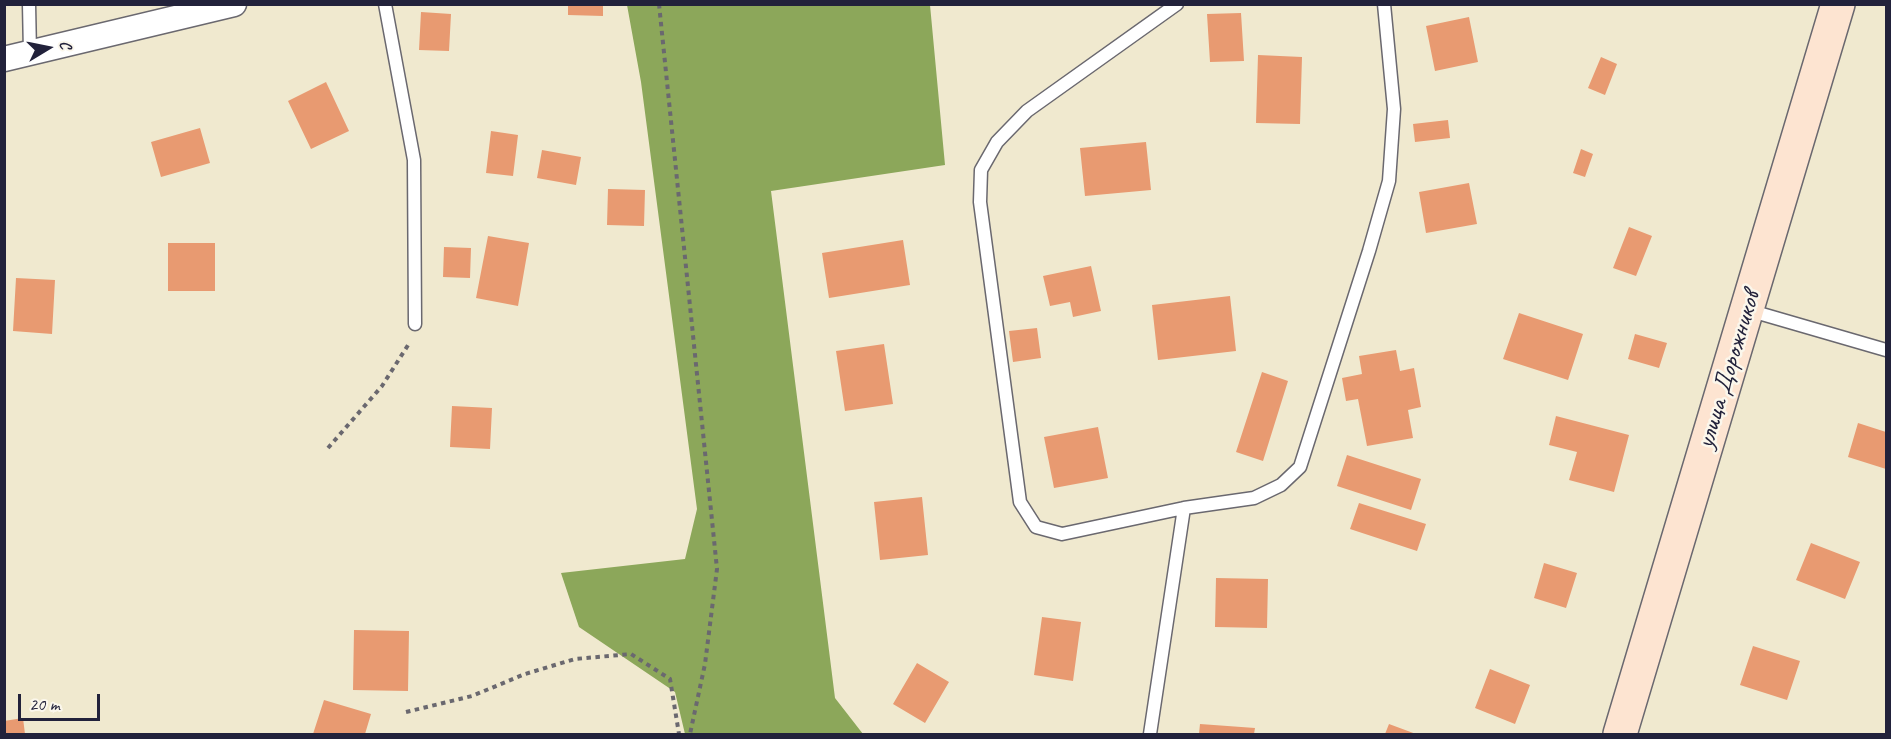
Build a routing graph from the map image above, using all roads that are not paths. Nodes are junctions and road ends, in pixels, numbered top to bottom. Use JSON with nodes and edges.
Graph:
{"nodes":[{"id":1,"x":29,"y":4,"type":"edge"},
{"id":2,"x":234,"y":4,"type":"edge"},
{"id":3,"x":385,"y":4,"type":"edge"},
{"id":4,"x":1177,"y":4,"type":"edge"},
{"id":5,"x":1384,"y":4,"type":"edge"},
{"id":6,"x":1838,"y":4,"type":"edge"},
{"id":7,"x":30,"y":53,"type":"junction"},
{"id":8,"x":4,"y":59,"type":"edge"},
{"id":9,"x":1747,"y":309,"type":"junction"},
{"id":10,"x":415,"y":324,"type":"road end"},
{"id":11,"x":1887,"y":350,"type":"edge"},
{"id":12,"x":1184,"y":508,"type":"junction"},
{"id":13,"x":1150,"y":735,"type":"edge"},
{"id":14,"x":1620,"y":735,"type":"edge"}],
"edges":[{"from":1,"to":7,"type":"lane"},
{"from":2,"to":7,"type":"street"},
{"from":3,"to":10,"type":"lane"},
{"from":4,"to":12,"type":"lane"},
{"from":5,"to":12,"type":"lane"},
{"from":6,"to":9,"type":"main road","name":"улица Дорожников"},
{"from":7,"to":8,"type":"street"},
{"from":9,"to":11,"type":"lane"},
{"from":9,"to":14,"type":"main road","name":"улица Дорожников"},
{"from":12,"to":13,"type":"lane"}]}
